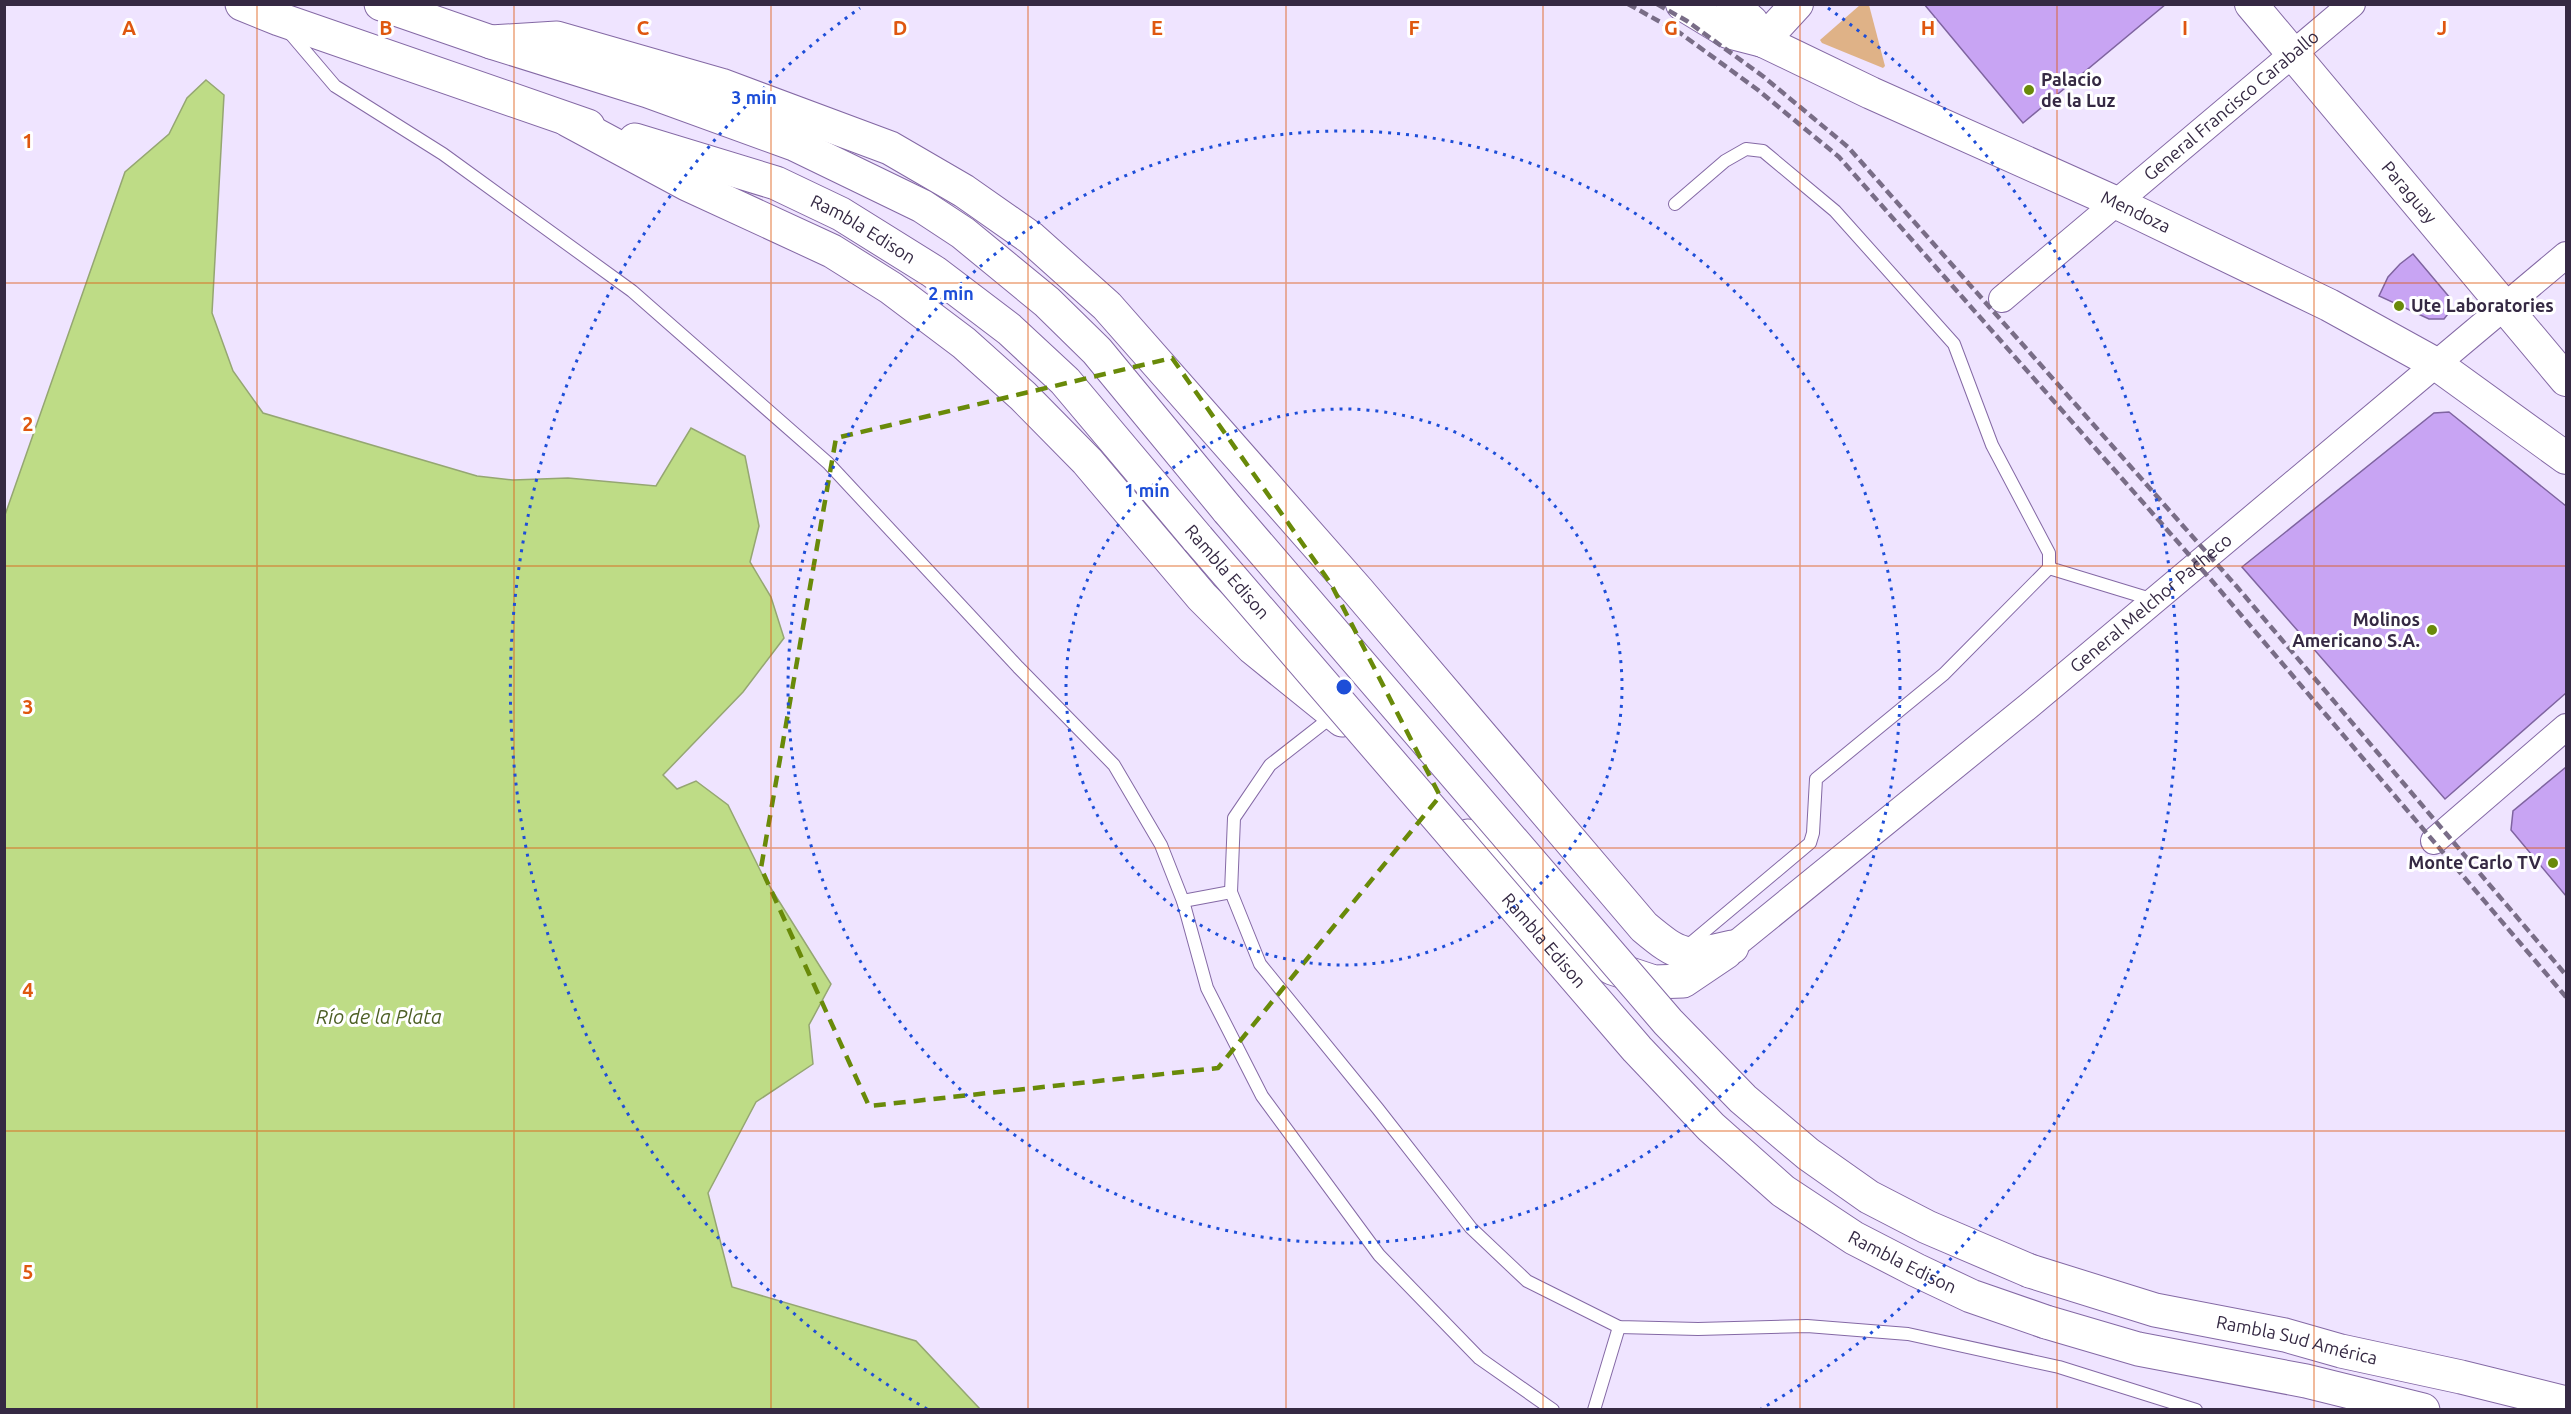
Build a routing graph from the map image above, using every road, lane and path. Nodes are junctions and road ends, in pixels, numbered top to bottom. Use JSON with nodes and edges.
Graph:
{"nodes":[{"id":1,"x":242,"y":4,"type":"edge"},
{"id":2,"x":381,"y":4,"type":"edge"},
{"id":3,"x":1682,"y":4,"type":"edge"},
{"id":4,"x":1732,"y":4,"type":"edge"},
{"id":5,"x":1797,"y":4,"type":"edge"},
{"id":6,"x":2251,"y":4,"type":"edge"},
{"id":7,"x":2352,"y":4,"type":"edge"},
{"id":8,"x":279,"y":19,"type":"junction"},
{"id":9,"x":1763,"y":41,"type":"junction"},
{"id":10,"x":491,"y":42,"type":"junction"},
{"id":11,"x":2293,"y":54,"type":"junction"},
{"id":12,"x":568,"y":120,"type":"junction"},
{"id":13,"x":2117,"y":203,"type":"junction"},
{"id":14,"x":1675,"y":204,"type":"dead end"},
{"id":15,"x":2566,"y":255,"type":"edge"},
{"id":16,"x":2001,"y":299,"type":"dead end"},
{"id":17,"x":2504,"y":306,"type":"junction"},
{"id":18,"x":2436,"y":364,"type":"junction"},
{"id":19,"x":2566,"y":380,"type":"edge"},
{"id":20,"x":2566,"y":458,"type":"edge"},
{"id":21,"x":2049,"y":568,"type":"junction"},
{"id":22,"x":2155,"y":600,"type":"junction"},
{"id":23,"x":1336,"y":714,"type":"junction"},
{"id":24,"x":2566,"y":727,"type":"edge"},
{"id":25,"x":2434,"y":841,"type":"dead end"},
{"id":26,"x":1231,"y":892,"type":"junction"},
{"id":27,"x":1183,"y":902,"type":"junction"},
{"id":28,"x":1732,"y":947,"type":"junction"},
{"id":29,"x":1681,"y":951,"type":"junction"},
{"id":30,"x":2046,"y":1322,"type":"joint"},
{"id":31,"x":1619,"y":1327,"type":"junction"},
{"id":32,"x":2566,"y":1403,"type":"edge"},
{"id":33,"x":1553,"y":1410,"type":"edge"},
{"id":34,"x":1594,"y":1410,"type":"edge"},
{"id":35,"x":2196,"y":1410,"type":"edge"},
{"id":36,"x":2423,"y":1410,"type":"edge"}],
"edges":[{"from":1,"to":8,"type":"main road","name":"Rambla Edison"},
{"from":2,"to":10,"type":"main road"},
{"from":3,"to":9,"type":"street","name":"Mendoza"},
{"from":4,"to":9,"type":"street"},
{"from":5,"to":9,"type":"street"},
{"from":6,"to":11,"type":"street","name":"Paraguay"},
{"from":7,"to":11,"type":"street","name":"General Francisco Caraballo"},
{"from":8,"to":12,"type":"main road","name":"Rambla Edison"},
{"from":8,"to":27,"type":"lane"},
{"from":9,"to":13,"type":"street","name":"Mendoza"},
{"from":10,"to":29,"type":"main road"},
{"from":10,"to":32,"type":"main road","name":"Rambla Sud América","bridge":true},
{"from":11,"to":13,"type":"street","name":"General Francisco Caraballo"},
{"from":11,"to":17,"type":"street","name":"Paraguay"},
{"from":12,"to":23,"type":"main road"},
{"from":12,"to":30,"type":"main road","name":"Rambla Edison","bridge":true},
{"from":13,"to":16,"type":"street","name":"General Francisco Caraballo"},
{"from":13,"to":18,"type":"street","name":"Mendoza"},
{"from":14,"to":21,"type":"lane"},
{"from":15,"to":17,"type":"street","name":"General Melchor Pacheco"},
{"from":17,"to":18,"type":"street","name":"General Melchor Pacheco"},
{"from":17,"to":19,"type":"street","name":"Paraguay"},
{"from":18,"to":20,"type":"street","name":"Mendoza"},
{"from":18,"to":22,"type":"street","name":"General Melchor Pacheco"},
{"from":21,"to":22,"type":"lane"},
{"from":21,"to":29,"type":"lane"},
{"from":22,"to":28,"type":"street","name":"General Melchor Pacheco"},
{"from":23,"to":26,"type":"lane"},
{"from":23,"to":28,"type":"main road"},
{"from":24,"to":25,"type":"street"},
{"from":26,"to":27,"type":"lane"},
{"from":26,"to":31,"type":"lane"},
{"from":27,"to":33,"type":"lane"},
{"from":28,"to":29,"type":"main road"},
{"from":30,"to":36,"type":"main road","name":"Rambla Sud América"},
{"from":31,"to":34,"type":"lane"},
{"from":31,"to":35,"type":"lane"}]}
